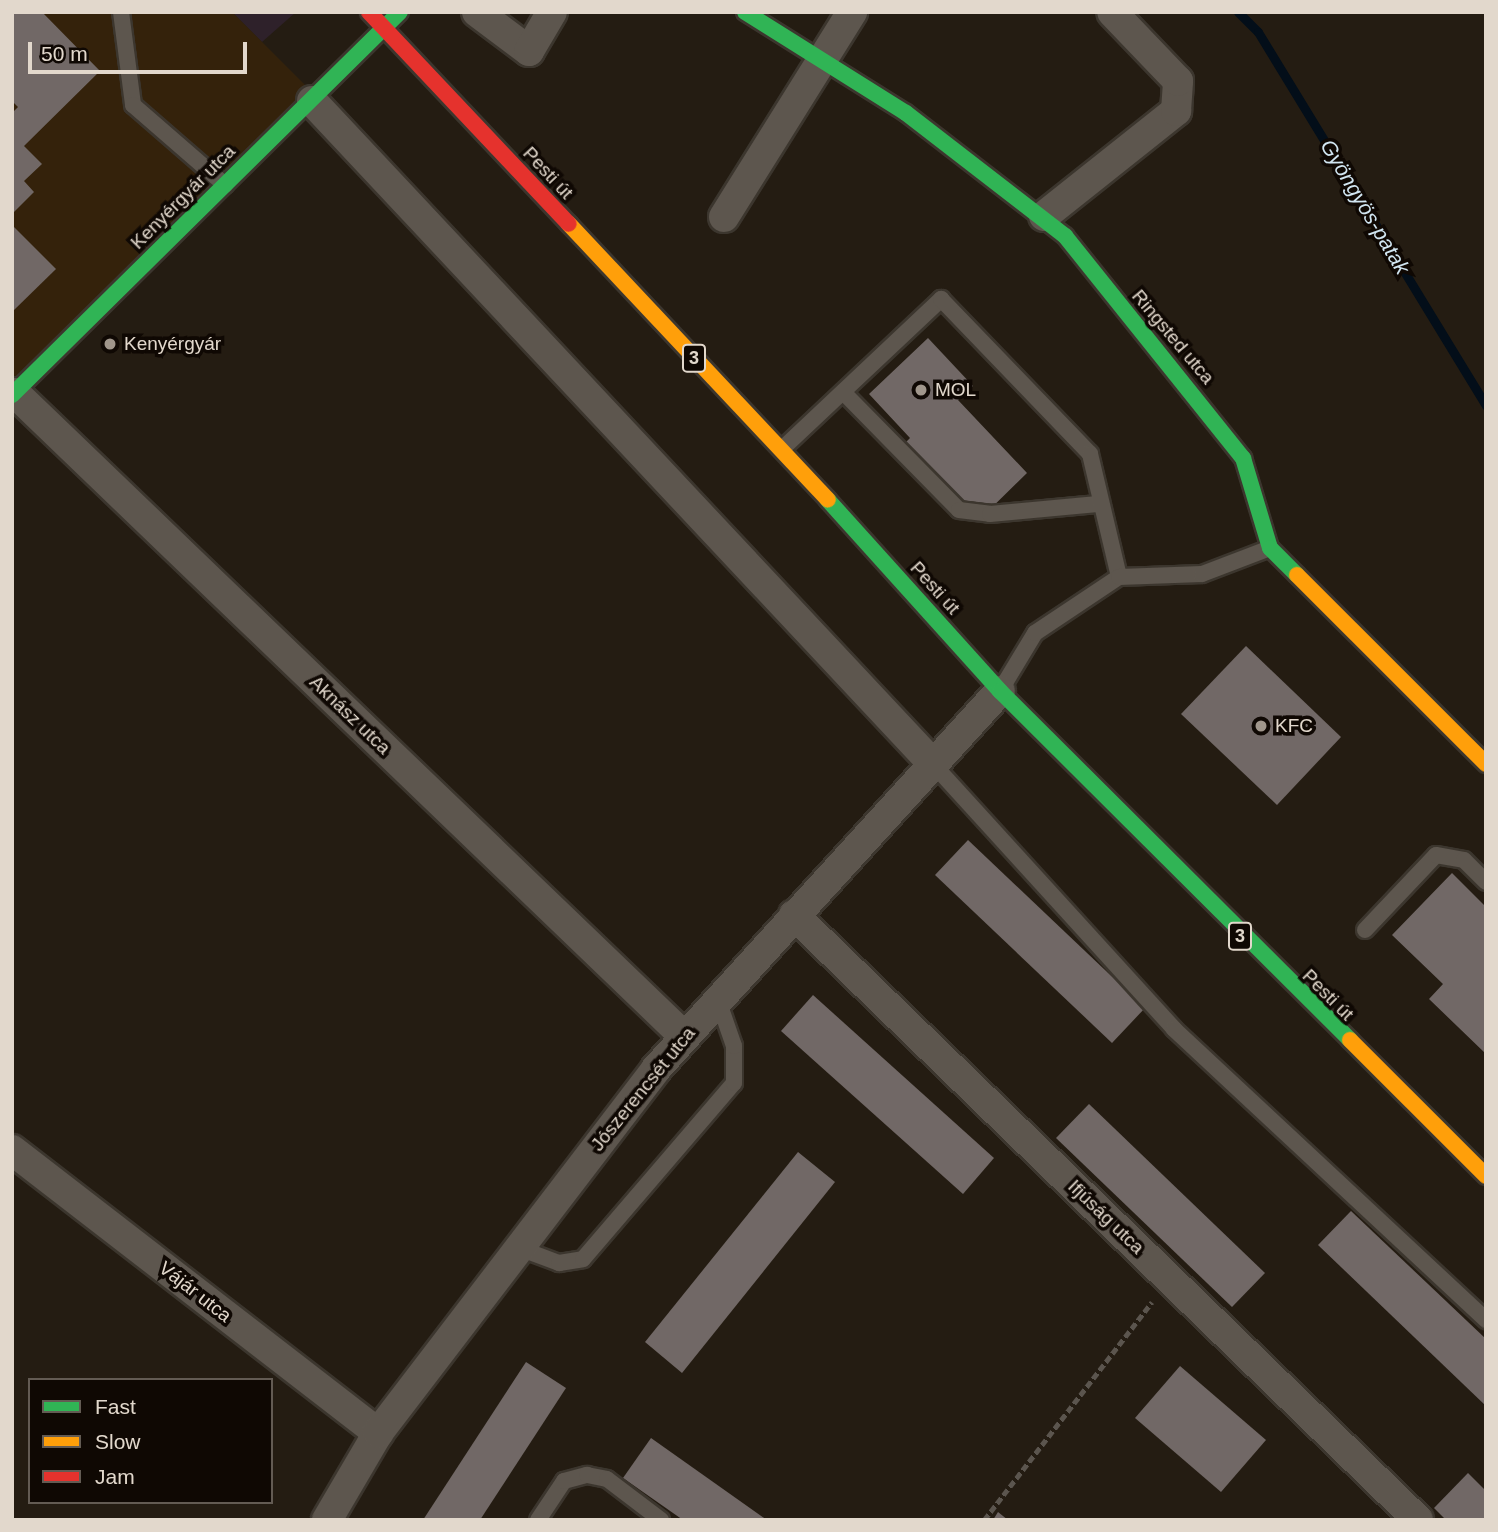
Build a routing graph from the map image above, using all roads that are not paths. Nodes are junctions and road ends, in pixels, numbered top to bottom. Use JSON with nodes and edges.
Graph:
{"nodes":[{"id":1,"x":121,"y":12,"type":"edge"},
{"id":2,"x":369,"y":12,"type":"edge"},
{"id":3,"x":400,"y":12,"type":"edge"},
{"id":4,"x":477,"y":12,"type":"edge"},
{"id":5,"x":552,"y":12,"type":"edge"},
{"id":6,"x":745,"y":12,"type":"edge"},
{"id":7,"x":852,"y":12,"type":"edge"},
{"id":8,"x":1112,"y":12,"type":"edge"},
{"id":9,"x":384,"y":29,"type":"junction"},
{"id":10,"x":822,"y":61,"type":"junction"},
{"id":11,"x":312,"y":101,"type":"junction"},
{"id":12,"x":225,"y":185,"type":"junction"},
{"id":13,"x":1044,"y":216,"type":"junction"},
{"id":14,"x":724,"y":217,"type":"dead end"},
{"id":15,"x":843,"y":392,"type":"junction"},
{"id":16,"x":13,"y":394,"type":"edge"},
{"id":17,"x":782,"y":449,"type":"junction"},
{"id":18,"x":1098,"y":504,"type":"junction"},
{"id":19,"x":1270,"y":548,"type":"junction"},
{"id":20,"x":1119,"y":577,"type":"junction"},
{"id":21,"x":1000,"y":691,"type":"junction"},
{"id":22,"x":933,"y":764,"type":"junction"},
{"id":23,"x":1486,"y":764,"type":"edge"},
{"id":24,"x":1486,"y":881,"type":"edge"},
{"id":25,"x":794,"y":915,"type":"junction"},
{"id":26,"x":1364,"y":930,"type":"dead end"},
{"id":27,"x":718,"y":1000,"type":"junction"},
{"id":28,"x":685,"y":1037,"type":"junction"},
{"id":29,"x":12,"y":1150,"type":"edge"},
{"id":30,"x":1486,"y":1176,"type":"edge"},
{"id":31,"x":519,"y":1248,"type":"junction"},
{"id":32,"x":1486,"y":1320,"type":"edge"},
{"id":33,"x":379,"y":1433,"type":"junction"},
{"id":34,"x":327,"y":1520,"type":"edge"},
{"id":35,"x":538,"y":1520,"type":"edge"},
{"id":36,"x":661,"y":1520,"type":"edge"},
{"id":37,"x":1418,"y":1520,"type":"edge"}],
"edges":[{"from":1,"to":12,"type":"lane"},
{"from":2,"to":9,"type":"street","name":"Pesti út","number":"3"},
{"from":3,"to":9,"type":"street","name":"Kenyérgyár utca"},
{"from":4,"to":5,"type":"street"},
{"from":6,"to":10,"type":"street","name":"Ringsted utca"},
{"from":7,"to":10,"type":"street"},
{"from":8,"to":13,"type":"street"},
{"from":9,"to":11,"type":"street","name":"Kenyérgyár utca"},
{"from":9,"to":17,"type":"street","name":"Pesti út","number":"3"},
{"from":10,"to":13,"type":"street","name":"Ringsted utca"},
{"from":10,"to":14,"type":"street"},
{"from":11,"to":12,"type":"street","name":"Kenyérgyár utca"},
{"from":11,"to":22,"type":"street"},
{"from":12,"to":16,"type":"street","name":"Kenyérgyár utca"},
{"from":13,"to":19,"type":"street","name":"Ringsted utca"},
{"from":15,"to":17,"type":"lane"},
{"from":15,"to":18,"type":"lane"},
{"from":15,"to":18,"type":"lane"},
{"from":16,"to":28,"type":"street","name":"Aknász utca"},
{"from":17,"to":21,"type":"street","name":"Pesti út","number":"3"},
{"from":18,"to":20,"type":"lane"},
{"from":19,"to":20,"type":"lane"},
{"from":19,"to":23,"type":"street","name":"Ringsted utca"},
{"from":20,"to":21,"type":"lane"},
{"from":21,"to":22,"type":"street","name":"Jószerencsét utca"},
{"from":21,"to":30,"type":"street","name":"Pesti út","number":"3"},
{"from":22,"to":25,"type":"street","name":"Jószerencsét utca"},
{"from":22,"to":32,"type":"lane"},
{"from":24,"to":26,"type":"lane"},
{"from":25,"to":27,"type":"street","name":"Jószerencsét utca"},
{"from":25,"to":37,"type":"street","name":"Ifjúság utca"},
{"from":27,"to":28,"type":"street","name":"Jószerencsét utca"},
{"from":27,"to":31,"type":"lane"},
{"from":28,"to":31,"type":"street","name":"Jószerencsét utca"},
{"from":29,"to":33,"type":"street","name":"Vájár utca"},
{"from":31,"to":33,"type":"street","name":"Jószerencsét utca"},
{"from":33,"to":34,"type":"street","name":"Jószerencsét utca"},
{"from":35,"to":36,"type":"lane"}]}
